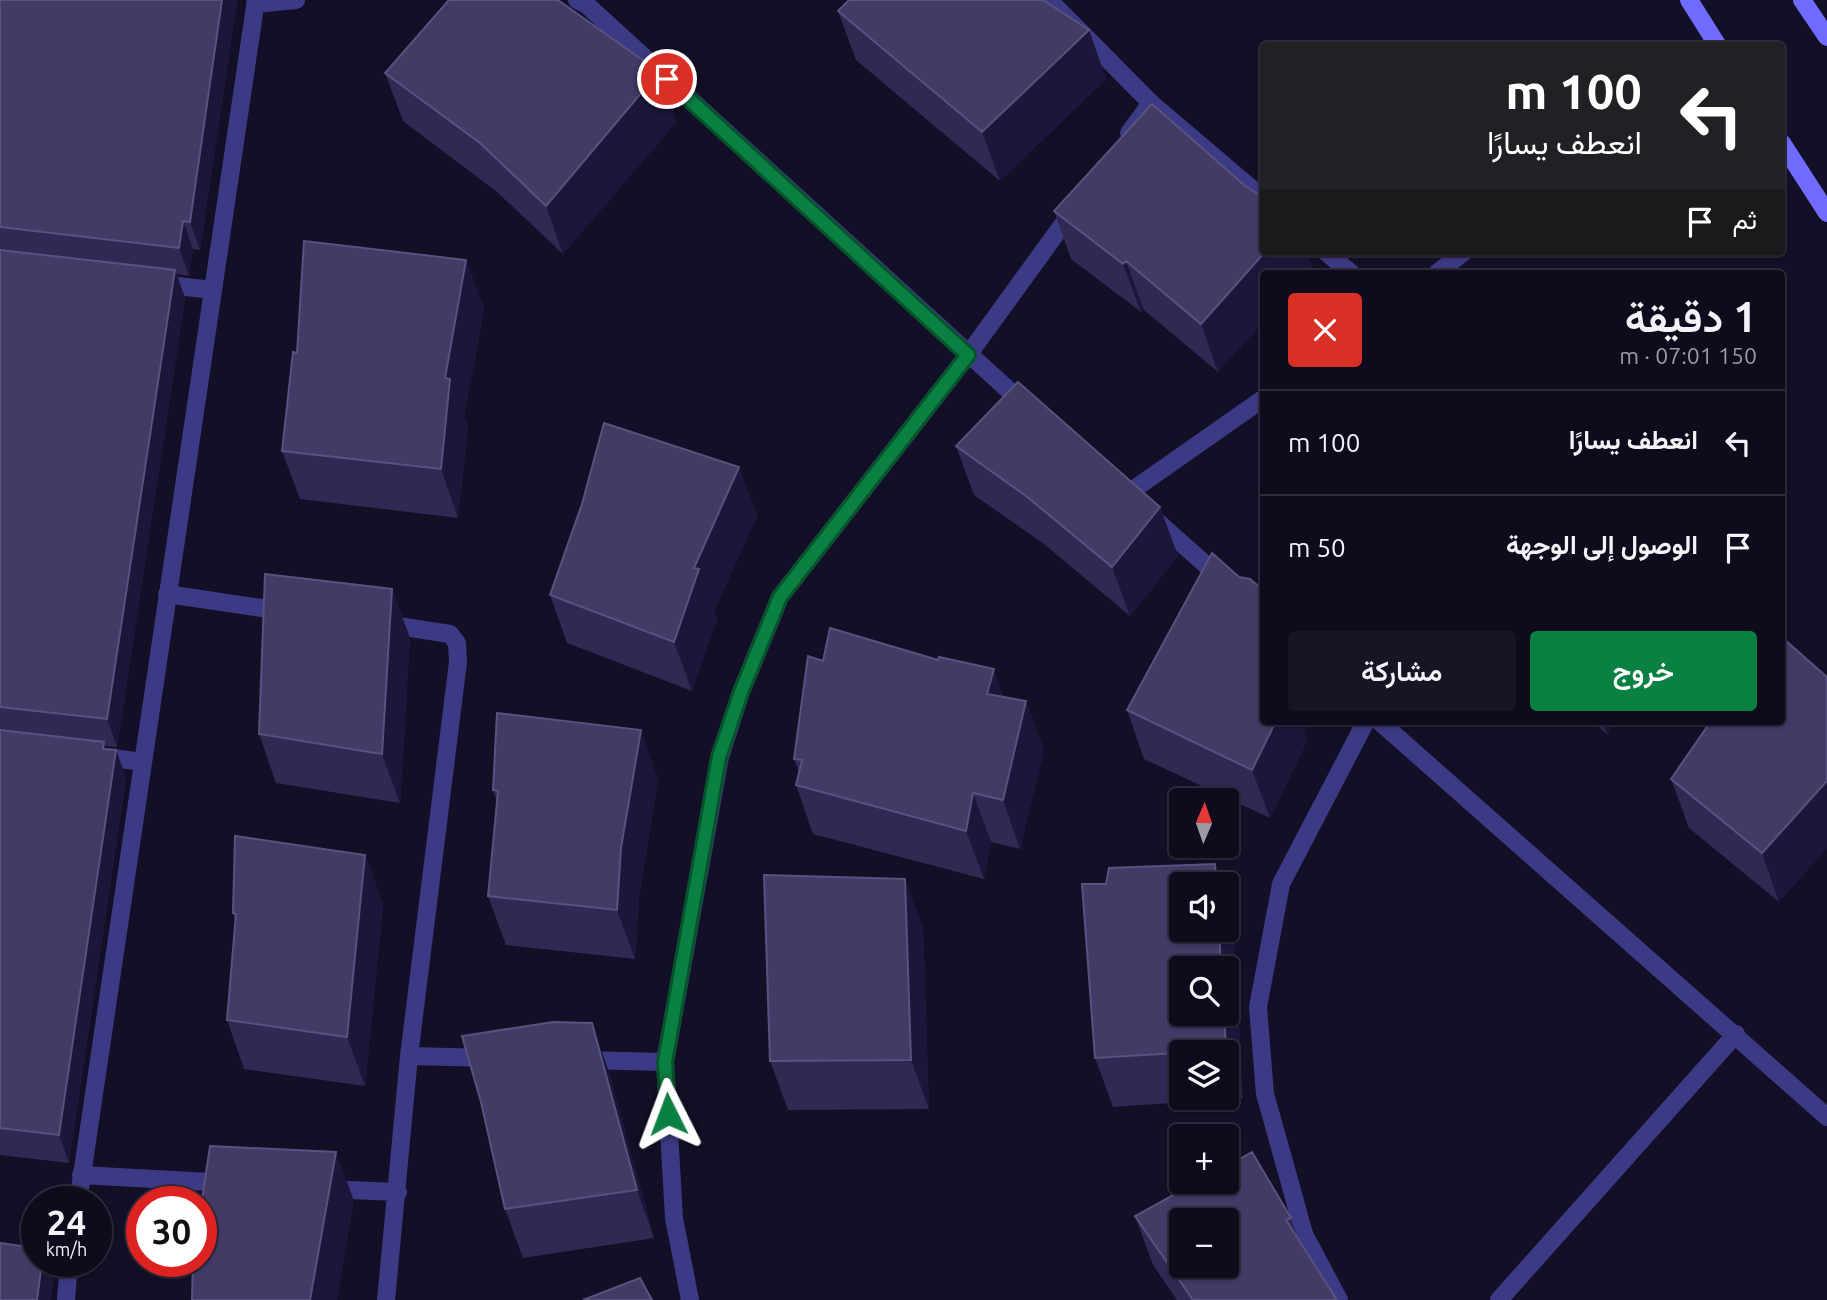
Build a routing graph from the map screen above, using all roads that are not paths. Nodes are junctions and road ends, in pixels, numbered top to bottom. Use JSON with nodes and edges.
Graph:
{"nodes":[{"id":1,"x":296,"y":0,"type":"edge"},
{"id":2,"x":577,"y":0,"type":"edge"},
{"id":3,"x":1049,"y":0,"type":"edge"},
{"id":4,"x":1689,"y":0,"type":"edge"},
{"id":5,"x":1802,"y":0,"type":"edge"},
{"id":6,"x":256,"y":2,"type":"edge"},
{"id":7,"x":1827,"y":37,"type":"edge"},
{"id":8,"x":1715,"y":42,"type":"edge"},
{"id":9,"x":1151,"y":103,"type":"junction"},
{"id":10,"x":1119,"y":147,"type":"edge"},
{"id":11,"x":1785,"y":149,"type":"edge"},
{"id":12,"x":1087,"y":191,"type":"edge"},
{"id":13,"x":1260,"y":196,"type":"edge"},
{"id":14,"x":1827,"y":213,"type":"edge"},
{"id":15,"x":1331,"y":256,"type":"edge"},
{"id":16,"x":1459,"y":256,"type":"edge"},
{"id":17,"x":1347,"y":270,"type":"edge"},
{"id":18,"x":1441,"y":270,"type":"edge"},
{"id":19,"x":146,"y":282,"type":"edge"},
{"id":20,"x":212,"y":290,"type":"junction"},
{"id":21,"x":968,"y":355,"type":"junction"},
{"id":22,"x":1260,"y":401,"type":"edge"},
{"id":23,"x":1044,"y":422,"type":"edge"},
{"id":24,"x":1234,"y":590,"type":"edge"},
{"id":25,"x":167,"y":594,"type":"junction"},
{"id":26,"x":301,"y":614,"type":"edge"},
{"id":27,"x":368,"y":622,"type":"edge"},
{"id":28,"x":1364,"y":725,"type":"edge"},
{"id":29,"x":1384,"y":725,"type":"edge"},
{"id":30,"x":78,"y":754,"type":"edge"},
{"id":31,"x":143,"y":762,"type":"junction"},
{"id":32,"x":1736,"y":1034,"type":"junction"},
{"id":33,"x":409,"y":1056,"type":"junction"},
{"id":34,"x":504,"y":1058,"type":"edge"},
{"id":35,"x":557,"y":1060,"type":"edge"},
{"id":36,"x":665,"y":1062,"type":"junction"},
{"id":37,"x":1827,"y":1117,"type":"edge"},
{"id":38,"x":81,"y":1175,"type":"junction"},
{"id":39,"x":247,"y":1184,"type":"edge"},
{"id":40,"x":80,"y":1186,"type":"edge"},
{"id":41,"x":302,"y":1187,"type":"edge"},
{"id":42,"x":398,"y":1192,"type":"junction"},
{"id":43,"x":68,"y":1277,"type":"edge"},
{"id":44,"x":684,"y":1299,"type":"edge"},
{"id":45,"x":66,"y":1300,"type":"edge"},
{"id":46,"x":386,"y":1300,"type":"edge"},
{"id":47,"x":1339,"y":1300,"type":"edge"},
{"id":48,"x":1499,"y":1300,"type":"edge"}],
"edges":[{"from":1,"to":6,"type":"street"},
{"from":2,"to":21,"type":"street"},
{"from":3,"to":9,"type":"street"},
{"from":4,"to":8,"type":"street"},
{"from":5,"to":7,"type":"street"},
{"from":6,"to":20,"type":"street"},
{"from":9,"to":10,"type":"street"},
{"from":9,"to":13,"type":"street"},
{"from":11,"to":14,"type":"street"},
{"from":12,"to":21,"type":"street"},
{"from":15,"to":17,"type":"street"},
{"from":16,"to":18,"type":"street"},
{"from":19,"to":20,"type":"street"},
{"from":20,"to":25,"type":"street"},
{"from":21,"to":23,"type":"street"},
{"from":21,"to":36,"type":"street"},
{"from":22,"to":24,"type":"street"},
{"from":25,"to":26,"type":"street"},
{"from":25,"to":31,"type":"street"},
{"from":27,"to":33,"type":"street"},
{"from":28,"to":47,"type":"street"},
{"from":29,"to":32,"type":"street"},
{"from":30,"to":31,"type":"street"},
{"from":31,"to":38,"type":"street"},
{"from":32,"to":37,"type":"street"},
{"from":32,"to":48,"type":"street"},
{"from":33,"to":34,"type":"street"},
{"from":33,"to":42,"type":"street"},
{"from":35,"to":36,"type":"street"},
{"from":36,"to":44,"type":"street"},
{"from":38,"to":39,"type":"street"},
{"from":38,"to":40,"type":"street"},
{"from":41,"to":42,"type":"street"},
{"from":42,"to":46,"type":"street"},
{"from":43,"to":45,"type":"street"}]}
